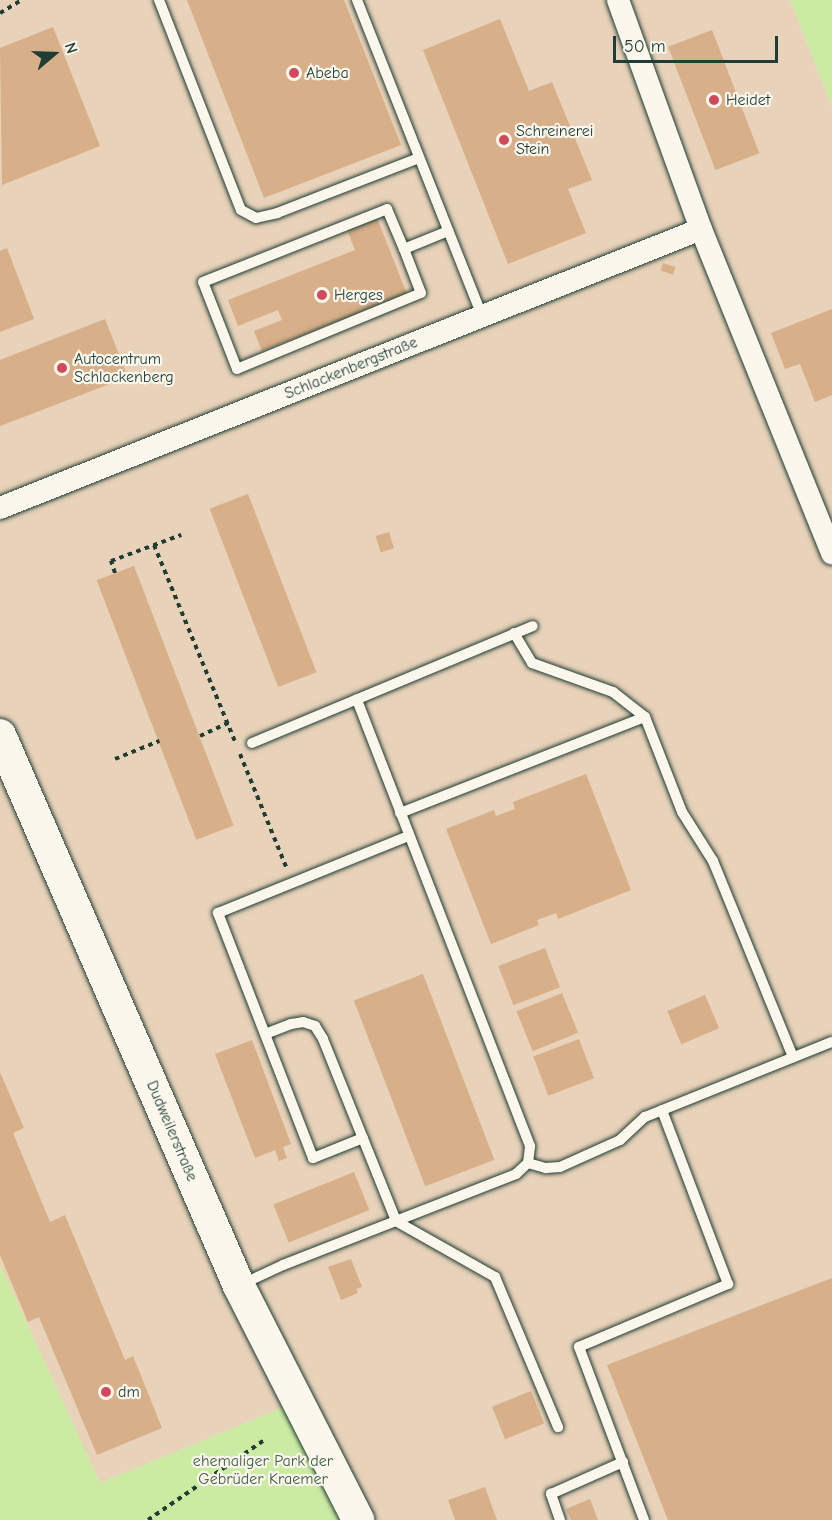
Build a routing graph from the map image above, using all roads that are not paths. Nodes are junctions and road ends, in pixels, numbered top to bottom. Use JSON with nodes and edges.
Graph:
{"nodes":[{"id":1,"x":159,"y":0,"type":"edge"},
{"id":2,"x":357,"y":0,"type":"edge"},
{"id":3,"x":618,"y":0,"type":"edge"},
{"id":4,"x":419,"y":158,"type":"junction"},
{"id":5,"x":701,"y":229,"type":"junction"},
{"id":6,"x":448,"y":231,"type":"junction"},
{"id":7,"x":404,"y":249,"type":"junction"},
{"id":8,"x":482,"y":316,"type":"junction"},
{"id":9,"x":0,"y":508,"type":"edge"},
{"id":10,"x":832,"y":554,"type":"edge"},
{"id":11,"x":533,"y":626,"type":"dead end"},
{"id":12,"x":514,"y":633,"type":"junction"},
{"id":13,"x":357,"y":699,"type":"junction"},
{"id":14,"x":645,"y":717,"type":"junction"},
{"id":15,"x":0,"y":735,"type":"edge"},
{"id":16,"x":252,"y":742,"type":"dead end"},
{"id":17,"x":400,"y":813,"type":"junction"},
{"id":18,"x":410,"y":836,"type":"junction"},
{"id":19,"x":265,"y":1034,"type":"junction"},
{"id":20,"x":832,"y":1042,"type":"edge"},
{"id":21,"x":793,"y":1058,"type":"junction"},
{"id":22,"x":662,"y":1110,"type":"junction"},
{"id":23,"x":363,"y":1137,"type":"junction"},
{"id":24,"x":528,"y":1163,"type":"junction"},
{"id":25,"x":396,"y":1221,"type":"junction"},
{"id":26,"x":239,"y":1286,"type":"junction"},
{"id":27,"x":558,"y":1427,"type":"dead end"},
{"id":28,"x":622,"y":1462,"type":"junction"},
{"id":29,"x":358,"y":1520,"type":"edge"},
{"id":30,"x":560,"y":1520,"type":"edge"},
{"id":31,"x":644,"y":1520,"type":"edge"}],
"edges":[{"from":1,"to":4,"type":"lane"},
{"from":2,"to":4,"type":"lane"},
{"from":3,"to":5,"type":"street"},
{"from":4,"to":6,"type":"lane"},
{"from":5,"to":8,"type":"street","name":"Schlackenbergstraße"},
{"from":5,"to":10,"type":"street"},
{"from":6,"to":7,"type":"lane"},
{"from":6,"to":8,"type":"lane"},
{"from":7,"to":7,"type":"lane"},
{"from":8,"to":9,"type":"street","name":"Schlackenbergstraße"},
{"from":11,"to":12,"type":"lane"},
{"from":12,"to":13,"type":"lane"},
{"from":12,"to":14,"type":"lane"},
{"from":13,"to":16,"type":"lane"},
{"from":13,"to":17,"type":"lane"},
{"from":14,"to":17,"type":"lane"},
{"from":14,"to":21,"type":"lane"},
{"from":15,"to":26,"type":"main road","name":"Dudweilerstraße"},
{"from":17,"to":18,"type":"lane"},
{"from":18,"to":19,"type":"lane"},
{"from":18,"to":24,"type":"lane"},
{"from":19,"to":23,"type":"lane"},
{"from":19,"to":23,"type":"lane"},
{"from":20,"to":21,"type":"lane"},
{"from":21,"to":22,"type":"lane"},
{"from":22,"to":24,"type":"lane"},
{"from":22,"to":28,"type":"lane"},
{"from":23,"to":25,"type":"lane"},
{"from":24,"to":25,"type":"lane"},
{"from":25,"to":26,"type":"lane"},
{"from":25,"to":27,"type":"lane"},
{"from":26,"to":29,"type":"main road","name":"Dudweilerstraße"},
{"from":28,"to":30,"type":"lane"},
{"from":28,"to":31,"type":"lane"}]}
